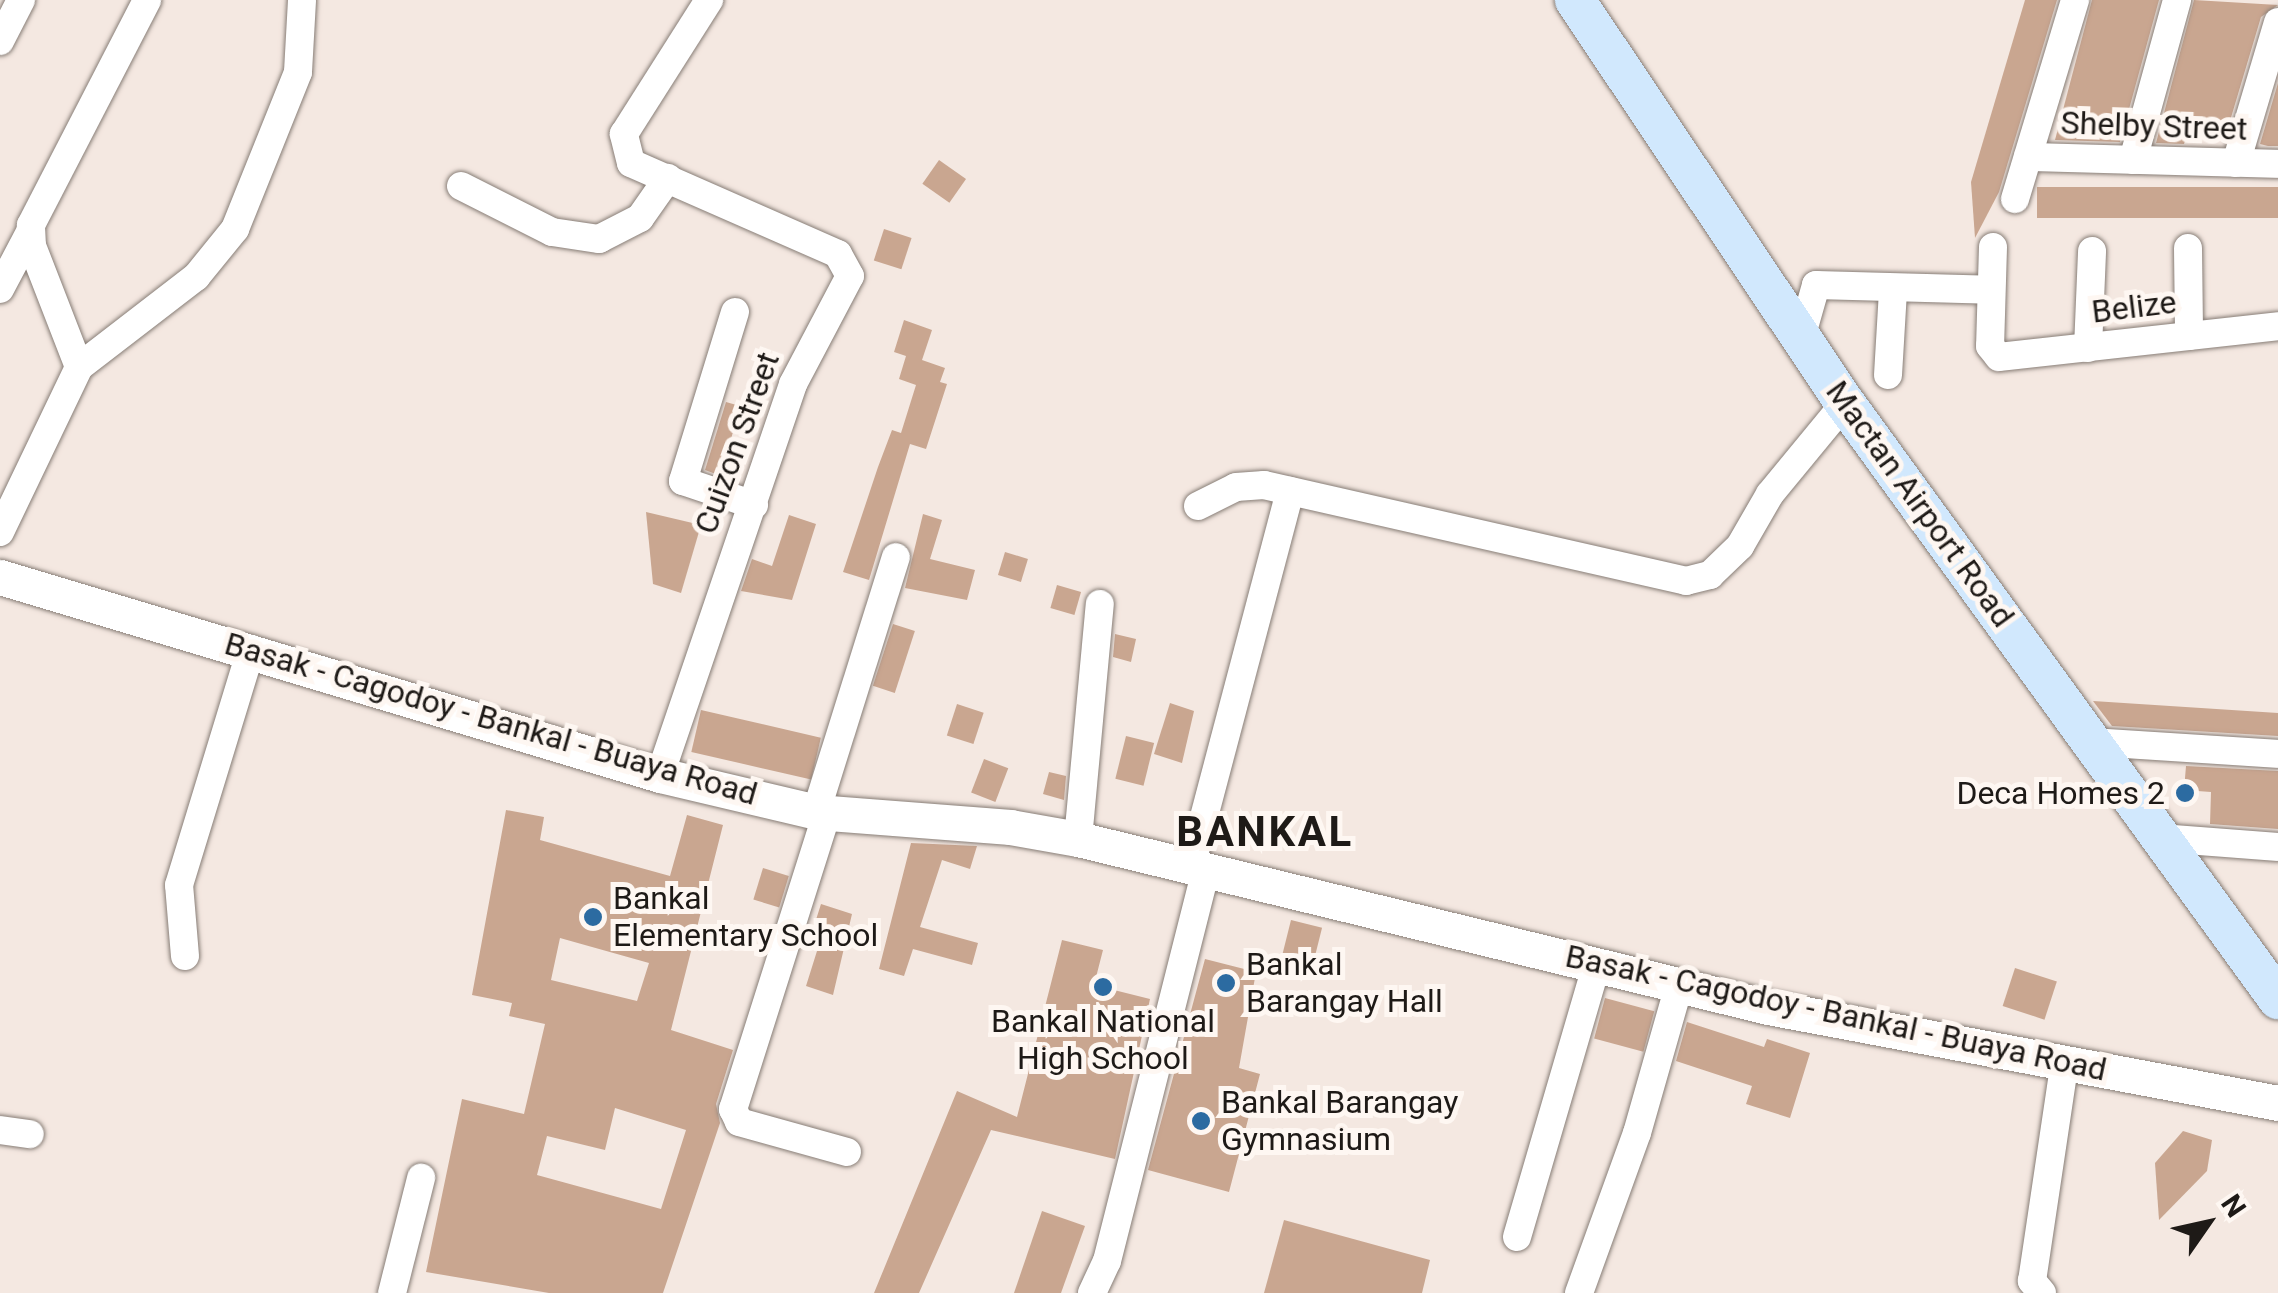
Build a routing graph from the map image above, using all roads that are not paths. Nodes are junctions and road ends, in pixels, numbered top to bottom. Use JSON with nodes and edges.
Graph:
{"nodes":[{"id":1,"x":21,"y":0,"type":"edge"},
{"id":2,"x":147,"y":0,"type":"edge"},
{"id":3,"x":302,"y":0,"type":"edge"},
{"id":4,"x":709,"y":0,"type":"edge"},
{"id":5,"x":1575,"y":0,"type":"edge"},
{"id":6,"x":2075,"y":0,"type":"edge"},
{"id":7,"x":2177,"y":0,"type":"edge"},
{"id":8,"x":2278,"y":22,"type":"edge"},
{"id":9,"x":0,"y":41,"type":"edge"},
{"id":10,"x":2028,"y":157,"type":"junction"},
{"id":11,"x":2133,"y":160,"type":"junction"},
{"id":12,"x":2236,"y":163,"type":"junction"},
{"id":13,"x":2278,"y":164,"type":"edge"},
{"id":14,"x":668,"y":178,"type":"junction"},
{"id":15,"x":460,"y":186,"type":"dead end"},
{"id":16,"x":2015,"y":199,"type":"dead end"},
{"id":17,"x":30,"y":232,"type":"junction"},
{"id":18,"x":1994,"y":248,"type":"dead end"},
{"id":19,"x":2188,"y":248,"type":"dead end"},
{"id":20,"x":2092,"y":251,"type":"dead end"},
{"id":21,"x":0,"y":290,"type":"edge"},
{"id":22,"x":1990,"y":290,"type":"junction"},
{"id":23,"x":1892,"y":291,"type":"junction"},
{"id":24,"x":735,"y":312,"type":"dead end"},
{"id":25,"x":2278,"y":326,"type":"edge"},
{"id":26,"x":2189,"y":336,"type":"junction"},
{"id":27,"x":1802,"y":338,"type":"junction"},
{"id":28,"x":2088,"y":348,"type":"junction"},
{"id":29,"x":80,"y":366,"type":"junction"},
{"id":30,"x":1888,"y":375,"type":"dead end"},
{"id":31,"x":1845,"y":403,"type":"junction"},
{"id":32,"x":1290,"y":491,"type":"junction"},
{"id":33,"x":754,"y":505,"type":"junction"},
{"id":34,"x":1198,"y":506,"type":"dead end"},
{"id":35,"x":0,"y":532,"type":"edge"},
{"id":36,"x":896,"y":557,"type":"dead end"},
{"id":37,"x":0,"y":577,"type":"edge"},
{"id":38,"x":1100,"y":604,"type":"dead end"},
{"id":39,"x":251,"y":649,"type":"junction"},
{"id":40,"x":2092,"y":742,"type":"junction"},
{"id":41,"x":2278,"y":754,"type":"edge"},
{"id":42,"x":660,"y":775,"type":"junction"},
{"id":43,"x":822,"y":812,"type":"junction"},
{"id":44,"x":2162,"y":838,"type":"junction"},
{"id":45,"x":1078,"y":839,"type":"junction"},
{"id":46,"x":2278,"y":847,"type":"edge"},
{"id":47,"x":1198,"y":872,"type":"junction"},
{"id":48,"x":186,"y":956,"type":"dead end"},
{"id":49,"x":1596,"y":966,"type":"junction"},
{"id":50,"x":1680,"y":986,"type":"junction"},
{"id":51,"x":2278,"y":999,"type":"edge"},
{"id":52,"x":2065,"y":1062,"type":"junction"},
{"id":53,"x":2278,"y":1103,"type":"edge"},
{"id":54,"x":0,"y":1130,"type":"edge"},
{"id":55,"x":30,"y":1134,"type":"dead end"},
{"id":56,"x":847,"y":1152,"type":"dead end"},
{"id":57,"x":421,"y":1178,"type":"dead end"},
{"id":58,"x":1517,"y":1237,"type":"dead end"},
{"id":59,"x":392,"y":1293,"type":"edge"},
{"id":60,"x":1092,"y":1293,"type":"edge"},
{"id":61,"x":1579,"y":1293,"type":"edge"},
{"id":62,"x":2042,"y":1293,"type":"edge"}],
"edges":[{"from":1,"to":9,"type":"street"},
{"from":2,"to":17,"type":"street"},
{"from":3,"to":29,"type":"street"},
{"from":4,"to":14,"type":"street","name":"Cuizon Street"},
{"from":5,"to":27,"type":"main road","name":"Mactan Airport Road"},
{"from":6,"to":10,"type":"street"},
{"from":7,"to":11,"type":"street"},
{"from":8,"to":12,"type":"street"},
{"from":10,"to":11,"type":"street","name":"Shelby Street"},
{"from":10,"to":16,"type":"street"},
{"from":11,"to":12,"type":"street","name":"Shelby Street"},
{"from":12,"to":13,"type":"street","name":"Shelby Street"},
{"from":14,"to":15,"type":"street"},
{"from":14,"to":33,"type":"street","name":"Cuizon Street"},
{"from":17,"to":21,"type":"street"},
{"from":17,"to":29,"type":"street"},
{"from":18,"to":22,"type":"street"},
{"from":19,"to":26,"type":"street"},
{"from":20,"to":28,"type":"street"},
{"from":22,"to":23,"type":"street"},
{"from":22,"to":28,"type":"street","name":"Belize"},
{"from":23,"to":27,"type":"street"},
{"from":23,"to":30,"type":"street"},
{"from":24,"to":33,"type":"street"},
{"from":25,"to":26,"type":"street","name":"Belize"},
{"from":26,"to":28,"type":"street","name":"Belize"},
{"from":27,"to":31,"type":"main road","name":"Mactan Airport Road"},
{"from":29,"to":35,"type":"street"},
{"from":31,"to":32,"type":"street"},
{"from":31,"to":40,"type":"main road","name":"Mactan Airport Road"},
{"from":32,"to":34,"type":"street"},
{"from":32,"to":47,"type":"street"},
{"from":33,"to":42,"type":"street","name":"Cuizon Street"},
{"from":36,"to":43,"type":"street"},
{"from":37,"to":39,"type":"street","name":"Basak - Cagodoy - Bankal - Buaya Road"},
{"from":38,"to":45,"type":"street"},
{"from":39,"to":42,"type":"street","name":"Basak - Cagodoy - Bankal - Buaya Road"},
{"from":39,"to":48,"type":"street"},
{"from":40,"to":41,"type":"street"},
{"from":40,"to":44,"type":"main road","name":"Mactan Airport Road"},
{"from":42,"to":43,"type":"street","name":"Basak - Cagodoy - Bankal - Buaya Road"},
{"from":43,"to":45,"type":"street","name":"Basak - Cagodoy - Bankal - Buaya Road"},
{"from":43,"to":56,"type":"street"},
{"from":44,"to":46,"type":"street"},
{"from":44,"to":51,"type":"main road","name":"Mactan Airport Road"},
{"from":45,"to":47,"type":"street","name":"Basak - Cagodoy - Bankal - Buaya Road"},
{"from":47,"to":49,"type":"street","name":"Basak - Cagodoy - Bankal - Buaya Road"},
{"from":47,"to":60,"type":"street"},
{"from":49,"to":50,"type":"street","name":"Basak - Cagodoy - Bankal - Buaya Road"},
{"from":49,"to":58,"type":"street"},
{"from":50,"to":52,"type":"street","name":"Basak - Cagodoy - Bankal - Buaya Road"},
{"from":50,"to":61,"type":"street"},
{"from":52,"to":53,"type":"street","name":"Basak - Cagodoy - Bankal - Buaya Road"},
{"from":52,"to":62,"type":"street"},
{"from":54,"to":55,"type":"street"},
{"from":57,"to":59,"type":"street"}]}
